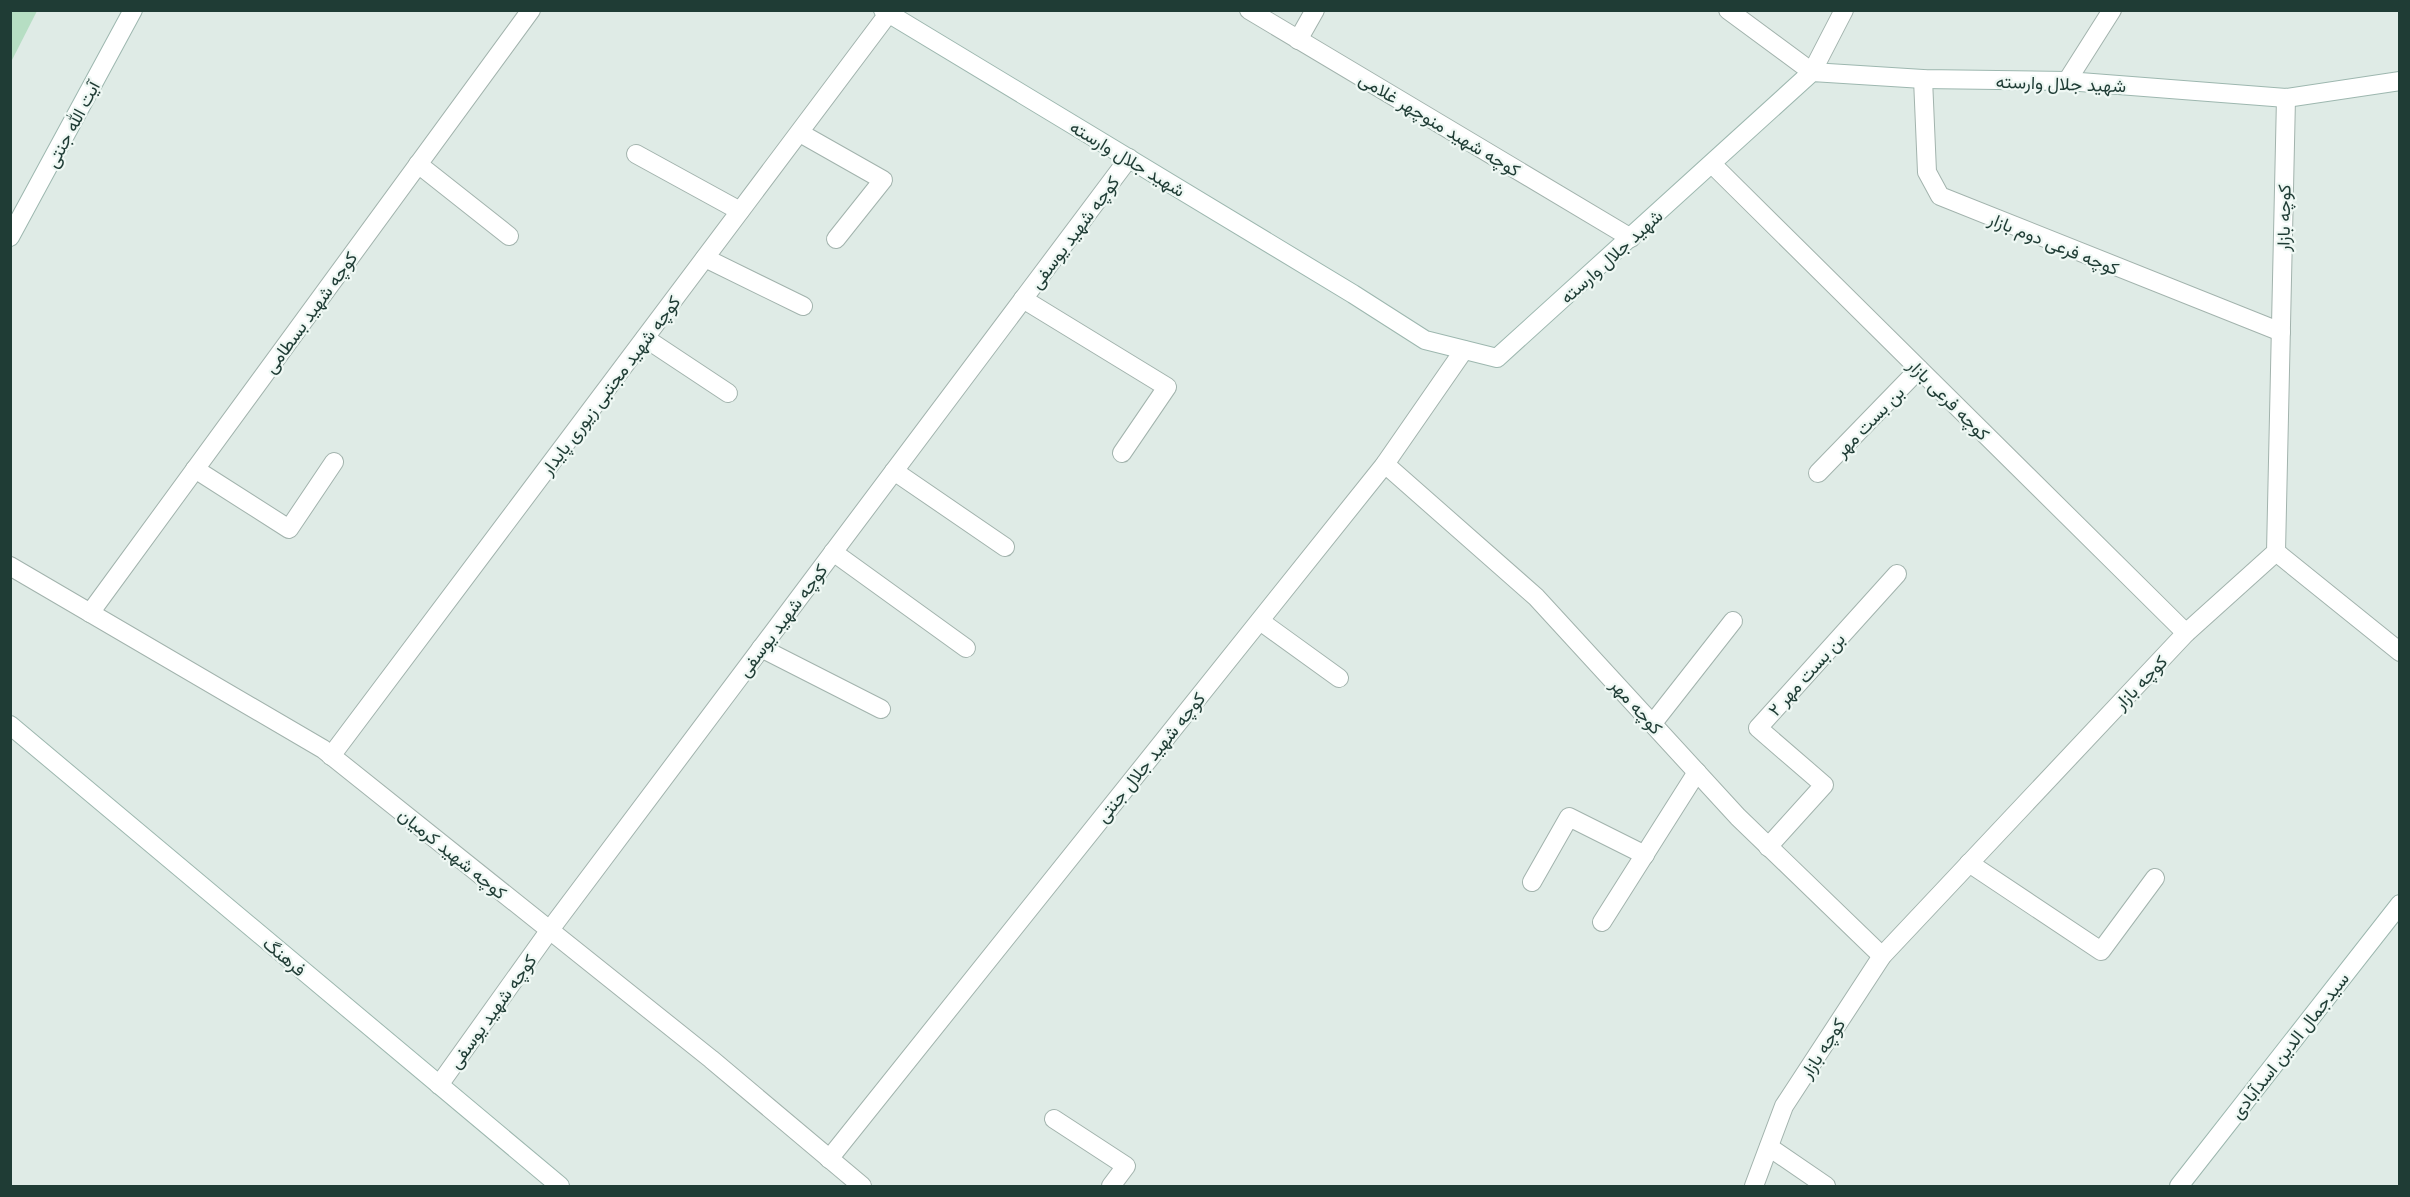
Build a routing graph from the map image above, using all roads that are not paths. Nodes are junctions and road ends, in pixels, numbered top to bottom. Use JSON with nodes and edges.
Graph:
{"nodes":[{"id":1,"x":133,"y":10,"type":"edge"},
{"id":2,"x":531,"y":10,"type":"edge"},
{"id":3,"x":1249,"y":10,"type":"edge"},
{"id":4,"x":1315,"y":10,"type":"edge"},
{"id":5,"x":1728,"y":10,"type":"edge"},
{"id":6,"x":1844,"y":10,"type":"edge"},
{"id":7,"x":2112,"y":10,"type":"edge"},
{"id":8,"x":895,"y":14,"type":"edge"},
{"id":9,"x":1298,"y":40,"type":"junction"},
{"id":10,"x":1812,"y":72,"type":"junction"},
{"id":11,"x":1923,"y":79,"type":"junction"},
{"id":12,"x":2067,"y":81,"type":"junction"},
{"id":13,"x":2400,"y":81,"type":"edge"},
{"id":14,"x":2286,"y":98,"type":"junction"},
{"id":15,"x":800,"y":133,"type":"junction"},
{"id":16,"x":636,"y":154,"type":"dead end"},
{"id":17,"x":1129,"y":159,"type":"junction"},
{"id":18,"x":418,"y":164,"type":"junction"},
{"id":19,"x":1713,"y":165,"type":"junction"},
{"id":20,"x":740,"y":211,"type":"junction"},
{"id":21,"x":509,"y":236,"type":"dead end"},
{"id":22,"x":10,"y":237,"type":"edge"},
{"id":23,"x":1631,"y":238,"type":"junction"},
{"id":24,"x":836,"y":239,"type":"dead end"},
{"id":25,"x":705,"y":258,"type":"junction"},
{"id":26,"x":1023,"y":299,"type":"junction"},
{"id":27,"x":803,"y":306,"type":"dead end"},
{"id":28,"x":2281,"y":332,"type":"junction"},
{"id":29,"x":645,"y":338,"type":"junction"},
{"id":30,"x":1464,"y":350,"type":"junction"},
{"id":31,"x":1919,"y":369,"type":"junction"},
{"id":32,"x":728,"y":393,"type":"dead end"},
{"id":33,"x":1122,"y":453,"type":"dead end"},
{"id":34,"x":334,"y":462,"type":"dead end"},
{"id":35,"x":1385,"y":464,"type":"junction"},
{"id":36,"x":195,"y":469,"type":"junction"},
{"id":37,"x":894,"y":471,"type":"junction"},
{"id":38,"x":1818,"y":473,"type":"dead end"},
{"id":39,"x":1005,"y":547,"type":"dead end"},
{"id":40,"x":833,"y":552,"type":"junction"},
{"id":41,"x":2276,"y":552,"type":"junction"},
{"id":42,"x":10,"y":566,"type":"edge"},
{"id":43,"x":1897,"y":574,"type":"dead end"},
{"id":44,"x":90,"y":613,"type":"junction"},
{"id":45,"x":1260,"y":621,"type":"junction"},
{"id":46,"x":1733,"y":621,"type":"dead end"},
{"id":47,"x":2186,"y":633,"type":"junction"},
{"id":48,"x":761,"y":648,"type":"junction"},
{"id":49,"x":966,"y":648,"type":"dead end"},
{"id":50,"x":2400,"y":652,"type":"edge"},
{"id":51,"x":1339,"y":678,"type":"dead end"},
{"id":52,"x":880,"y":710,"type":"dead end"},
{"id":53,"x":1653,"y":723,"type":"junction"},
{"id":54,"x":10,"y":725,"type":"edge"},
{"id":55,"x":332,"y":756,"type":"junction"},
{"id":56,"x":1697,"y":772,"type":"junction"},
{"id":57,"x":1768,"y":847,"type":"junction"},
{"id":58,"x":1645,"y":855,"type":"junction"},
{"id":59,"x":1969,"y":863,"type":"junction"},
{"id":60,"x":2155,"y":878,"type":"dead end"},
{"id":61,"x":1532,"y":882,"type":"dead end"},
{"id":62,"x":2400,"y":904,"type":"edge"},
{"id":63,"x":1602,"y":922,"type":"dead end"},
{"id":64,"x":549,"y":931,"type":"junction"},
{"id":65,"x":1882,"y":956,"type":"junction"},
{"id":66,"x":439,"y":1085,"type":"junction"},
{"id":67,"x":1054,"y":1119,"type":"dead end"},
{"id":68,"x":1769,"y":1147,"type":"junction"},
{"id":69,"x":829,"y":1159,"type":"junction"},
{"id":70,"x":560,"y":1186,"type":"edge"},
{"id":71,"x":862,"y":1186,"type":"edge"},
{"id":72,"x":1111,"y":1186,"type":"edge"},
{"id":73,"x":1754,"y":1186,"type":"edge"},
{"id":74,"x":1826,"y":1186,"type":"edge"},
{"id":75,"x":2179,"y":1186,"type":"edge"}],
"edges":[{"from":1,"to":22,"type":"street","name":"آیت الله جنتی"},
{"from":2,"to":18,"type":"street","name":"کوچه شهید بسطامی"},
{"from":3,"to":9,"type":"street","name":"کوچه شهید منوچهر غلامی"},
{"from":4,"to":9,"type":"street"},
{"from":5,"to":10,"type":"street"},
{"from":6,"to":10,"type":"street"},
{"from":7,"to":12,"type":"street"},
{"from":8,"to":15,"type":"street","name":"کوچه شهید مجتبی زیوری پایدار"},
{"from":8,"to":17,"type":"street","name":"شهید جلال وارسته"},
{"from":9,"to":23,"type":"street","name":"کوچه شهید منوچهر غلامی"},
{"from":10,"to":11,"type":"street","name":"شهید جلال وارسته"},
{"from":10,"to":19,"type":"street","name":"شهید جلال وارسته"},
{"from":11,"to":12,"type":"street","name":"شهید جلال وارسته"},
{"from":11,"to":28,"type":"street","name":"کوچه فرعی دوم بازار"},
{"from":12,"to":14,"type":"street","name":"شهید جلال وارسته"},
{"from":13,"to":14,"type":"street","name":"شهید جلال وارسته"},
{"from":14,"to":28,"type":"street","name":"کوچه بازار"},
{"from":15,"to":20,"type":"street","name":"کوچه شهید مجتبی زیوری پایدار"},
{"from":15,"to":24,"type":"street"},
{"from":16,"to":20,"type":"street"},
{"from":17,"to":26,"type":"street","name":"کوچه شهید یوسفی"},
{"from":17,"to":30,"type":"street","name":"شهید جلال وارسته"},
{"from":18,"to":21,"type":"street"},
{"from":18,"to":36,"type":"street","name":"کوچه شهید بسطامی"},
{"from":19,"to":23,"type":"street","name":"شهید جلال وارسته"},
{"from":19,"to":31,"type":"street","name":"کوچه فرعی بازار"},
{"from":20,"to":25,"type":"street","name":"کوچه شهید مجتبی زیوری پایدار"},
{"from":23,"to":30,"type":"street","name":"شهید جلال وارسته"},
{"from":25,"to":27,"type":"street"},
{"from":25,"to":29,"type":"street","name":"کوچه شهید مجتبی زیوری پایدار"},
{"from":26,"to":33,"type":"street"},
{"from":26,"to":37,"type":"street","name":"کوچه شهید یوسفی"},
{"from":28,"to":41,"type":"street","name":"کوچه بازار"},
{"from":29,"to":32,"type":"street"},
{"from":29,"to":55,"type":"street","name":"کوچه شهید مجتبی زیوری پایدار"},
{"from":30,"to":35,"type":"street","name":"کوچه شهید جلال جنتی"},
{"from":31,"to":38,"type":"street","name":"بن بست مهر"},
{"from":31,"to":47,"type":"street","name":"کوچه فرعی بازار"},
{"from":34,"to":36,"type":"street"},
{"from":35,"to":45,"type":"street","name":"کوچه شهید جلال جنتی"},
{"from":35,"to":53,"type":"street","name":"کوچه مهر"},
{"from":36,"to":44,"type":"street","name":"کوچه شهید بسطامی"},
{"from":37,"to":39,"type":"street"},
{"from":37,"to":40,"type":"street","name":"کوچه شهید یوسفی"},
{"from":40,"to":48,"type":"street","name":"کوچه شهید یوسفی"},
{"from":40,"to":49,"type":"street"},
{"from":41,"to":47,"type":"street","name":"کوچه بازار"},
{"from":41,"to":50,"type":"street"},
{"from":42,"to":44,"type":"street","name":"کوچه شهید کرمیان"},
{"from":43,"to":57,"type":"street","name":"بن بست مهر ۲"},
{"from":44,"to":55,"type":"street","name":"کوچه شهید کرمیان"},
{"from":45,"to":51,"type":"street"},
{"from":45,"to":69,"type":"street","name":"کوچه شهید جلال جنتی"},
{"from":46,"to":53,"type":"street"},
{"from":47,"to":59,"type":"street","name":"کوچه بازار"},
{"from":48,"to":52,"type":"street"},
{"from":48,"to":64,"type":"street","name":"کوچه شهید یوسفی"},
{"from":53,"to":56,"type":"street","name":"کوچه مهر"},
{"from":54,"to":66,"type":"street","name":"فرهنگ"},
{"from":55,"to":64,"type":"street","name":"کوچه شهید کرمیان"},
{"from":56,"to":57,"type":"street","name":"کوچه مهر"},
{"from":56,"to":58,"type":"street"},
{"from":57,"to":65,"type":"street","name":"کوچه مهر"},
{"from":58,"to":61,"type":"street"},
{"from":58,"to":63,"type":"street"},
{"from":59,"to":60,"type":"street"},
{"from":59,"to":65,"type":"street","name":"کوچه بازار"},
{"from":62,"to":75,"type":"street","name":"سیدجمال الدین اسدآبادی"},
{"from":64,"to":66,"type":"street","name":"کوچه شهید یوسفی"},
{"from":64,"to":69,"type":"street","name":"کوچه شهید کرمیان"},
{"from":65,"to":68,"type":"street","name":"کوچه بازار"},
{"from":66,"to":70,"type":"street","name":"فرهنگ"},
{"from":67,"to":72,"type":"street"},
{"from":68,"to":73,"type":"street","name":"کوچه بازار"},
{"from":68,"to":74,"type":"street"},
{"from":69,"to":71,"type":"street","name":"کوچه شهید کرمیان"}]}
